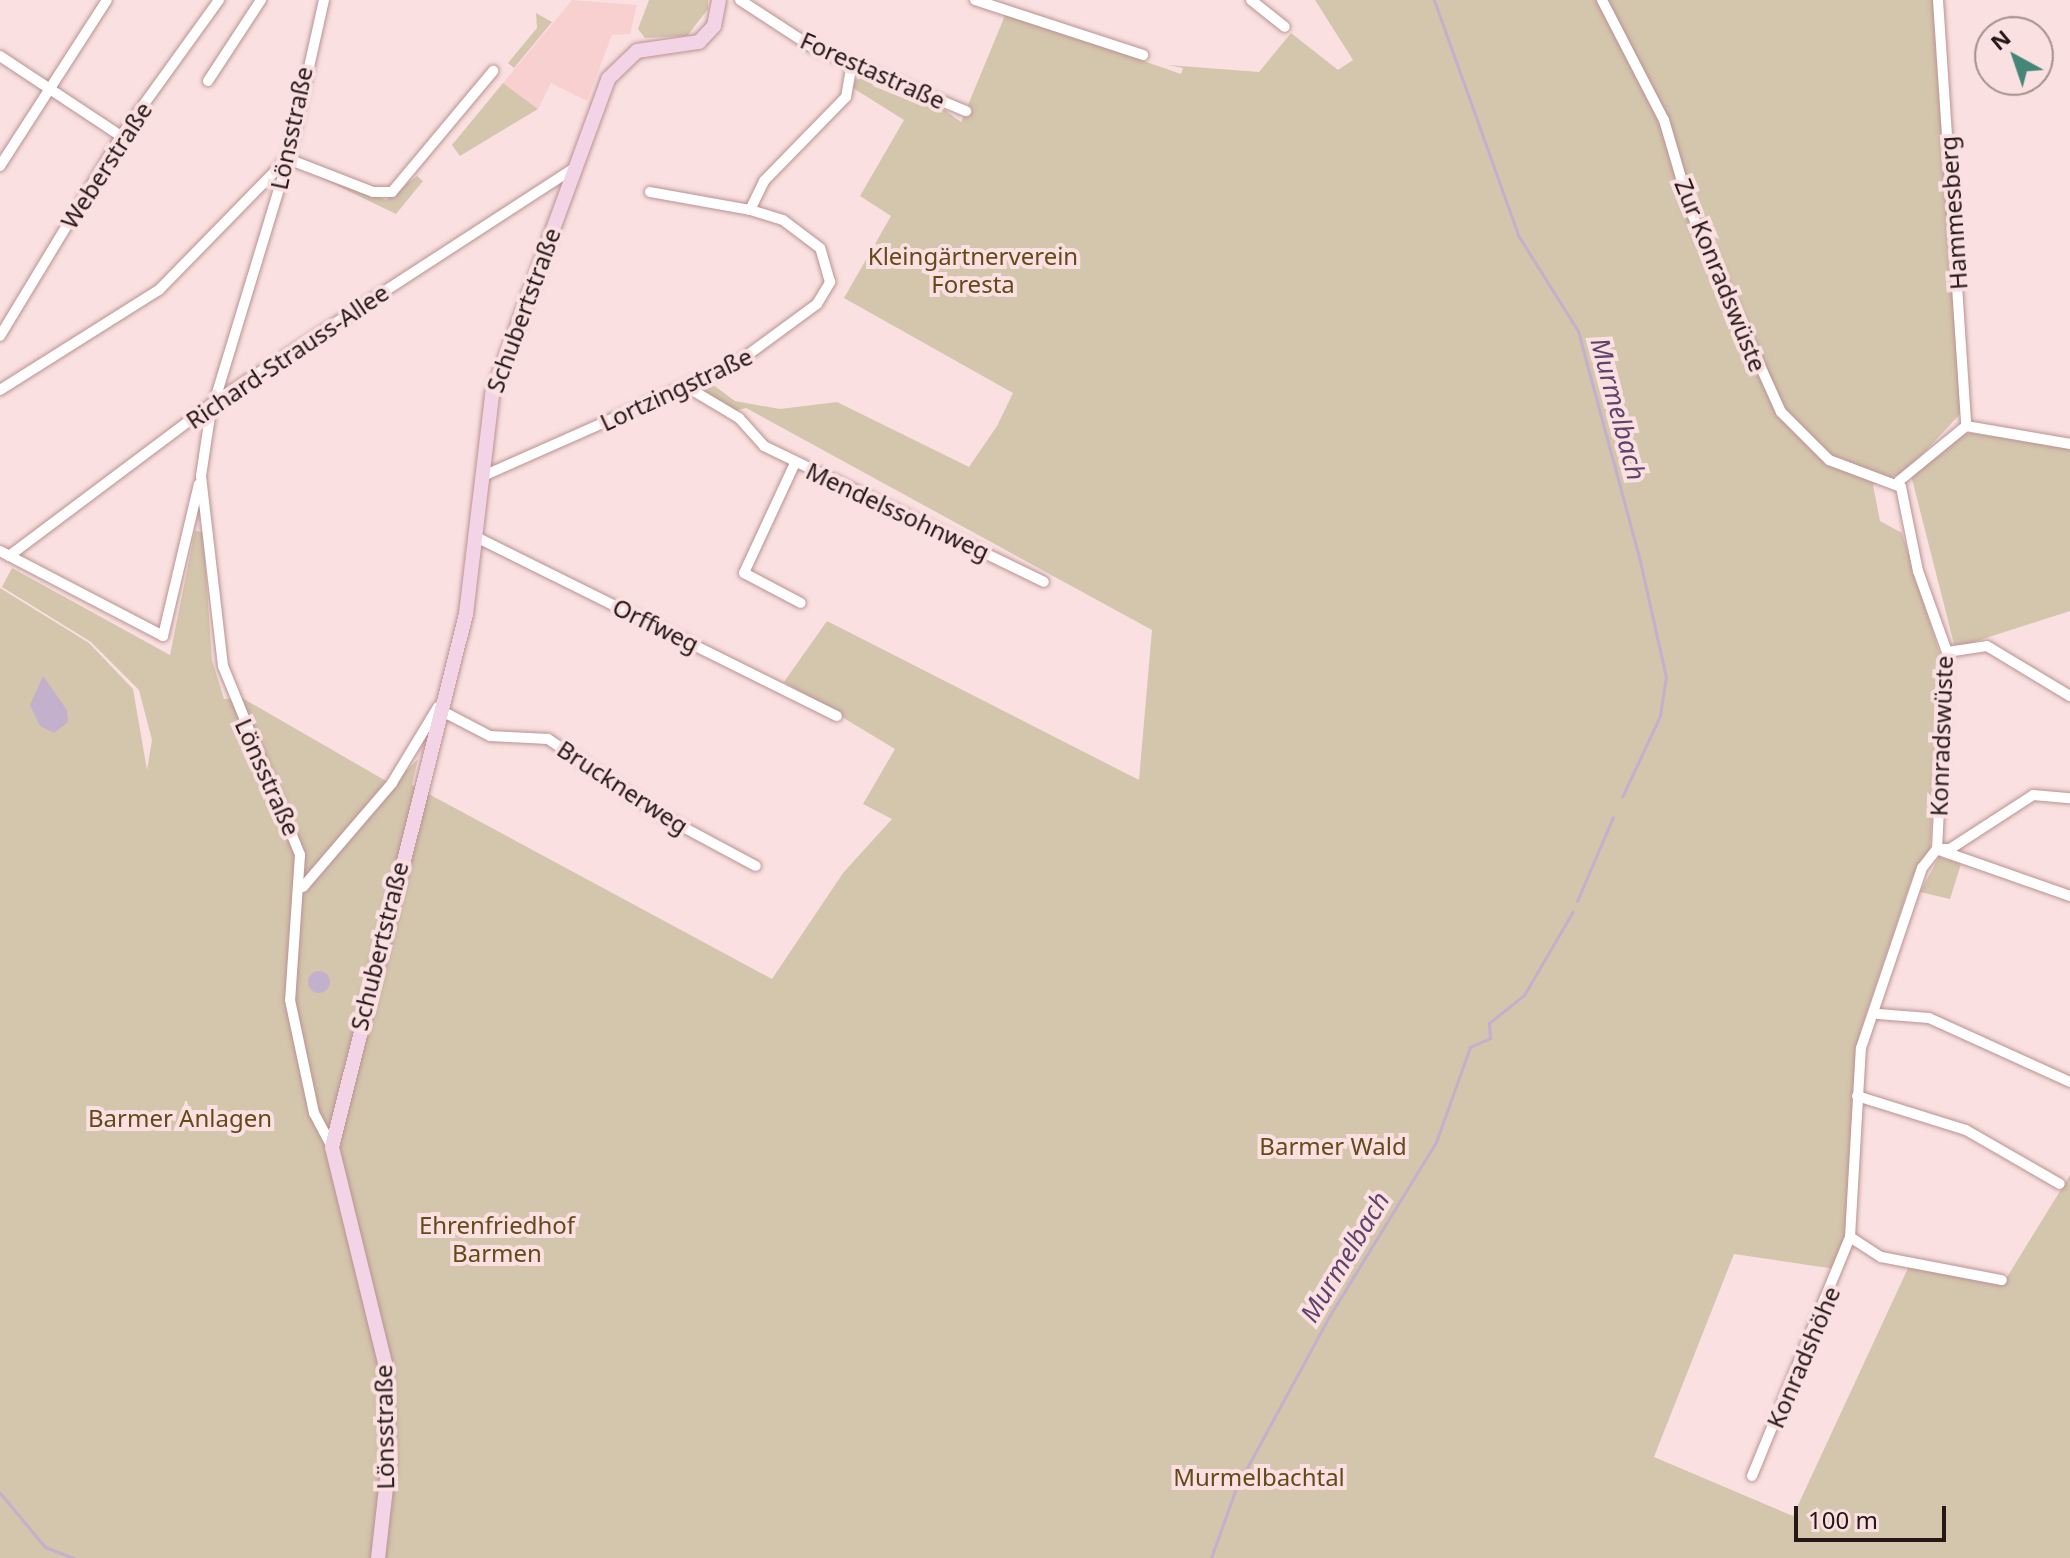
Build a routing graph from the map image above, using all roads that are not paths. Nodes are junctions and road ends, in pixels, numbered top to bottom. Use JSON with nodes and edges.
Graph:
{"nodes":[{"id":1,"x":107,"y":0,"type":"edge"},
{"id":2,"x":219,"y":0,"type":"edge"},
{"id":3,"x":261,"y":0,"type":"edge"},
{"id":4,"x":324,"y":0,"type":"edge"},
{"id":5,"x":719,"y":0,"type":"edge"},
{"id":6,"x":740,"y":0,"type":"edge"},
{"id":7,"x":975,"y":0,"type":"edge"},
{"id":8,"x":1251,"y":0,"type":"edge"},
{"id":9,"x":1602,"y":0,"type":"edge"},
{"id":10,"x":1938,"y":0,"type":"edge"},
{"id":11,"x":1285,"y":27,"type":"dead end"},
{"id":12,"x":1143,"y":55,"type":"dead end"},
{"id":13,"x":0,"y":56,"type":"edge"},
{"id":14,"x":852,"y":64,"type":"junction"},
{"id":15,"x":493,"y":71,"type":"dead end"},
{"id":16,"x":208,"y":81,"type":"dead end"},
{"id":17,"x":47,"y":88,"type":"junction"},
{"id":18,"x":966,"y":111,"type":"dead end"},
{"id":19,"x":121,"y":136,"type":"junction"},
{"id":20,"x":289,"y":158,"type":"junction"},
{"id":21,"x":0,"y":166,"type":"edge"},
{"id":22,"x":573,"y":169,"type":"junction"},
{"id":23,"x":650,"y":192,"type":"dead end"},
{"id":24,"x":750,"y":210,"type":"junction"},
{"id":25,"x":0,"y":336,"type":"edge"},
{"id":26,"x":687,"y":387,"type":"junction"},
{"id":27,"x":0,"y":390,"type":"edge"},
{"id":28,"x":217,"y":400,"type":"junction"},
{"id":29,"x":1966,"y":426,"type":"junction"},
{"id":30,"x":2070,"y":444,"type":"edge"},
{"id":31,"x":795,"y":463,"type":"junction"},
{"id":32,"x":201,"y":476,"type":"junction"},
{"id":33,"x":481,"y":477,"type":"junction"},
{"id":34,"x":1900,"y":484,"type":"junction"},
{"id":35,"x":474,"y":536,"type":"junction"},
{"id":36,"x":5,"y":554,"type":"edge"},
{"id":37,"x":1044,"y":582,"type":"dead end"},
{"id":38,"x":801,"y":603,"type":"dead end"},
{"id":39,"x":1947,"y":652,"type":"junction"},
{"id":40,"x":2070,"y":696,"type":"edge"},
{"id":41,"x":442,"y":704,"type":"junction"},
{"id":42,"x":837,"y":716,"type":"dead end"},
{"id":43,"x":2070,"y":798,"type":"edge"},
{"id":44,"x":1937,"y":849,"type":"junction"},
{"id":45,"x":756,"y":866,"type":"dead end"},
{"id":46,"x":303,"y":887,"type":"junction"},
{"id":47,"x":2070,"y":896,"type":"edge"},
{"id":48,"x":1878,"y":1014,"type":"junction"},
{"id":49,"x":2070,"y":1082,"type":"edge"},
{"id":50,"x":1857,"y":1096,"type":"junction"},
{"id":51,"x":332,"y":1147,"type":"junction"},
{"id":52,"x":2060,"y":1184,"type":"dead end"},
{"id":53,"x":1850,"y":1237,"type":"junction"},
{"id":54,"x":2002,"y":1280,"type":"dead end"},
{"id":55,"x":1752,"y":1476,"type":"dead end"},
{"id":56,"x":378,"y":1558,"type":"edge"}],
"edges":[{"from":1,"to":17,"type":"street"},
{"from":2,"to":19,"type":"street","name":"Weberstraße"},
{"from":3,"to":16,"type":"street"},
{"from":4,"to":20,"type":"street","name":"Lönsstraße"},
{"from":5,"to":22,"type":"street","name":"Schubertstraße"},
{"from":6,"to":14,"type":"street","name":"Forestastraße"},
{"from":7,"to":12,"type":"street"},
{"from":8,"to":11,"type":"street"},
{"from":9,"to":34,"type":"street","name":"Zur Konradswüste"},
{"from":10,"to":29,"type":"street","name":"Hammesberg"},
{"from":13,"to":17,"type":"street"},
{"from":14,"to":18,"type":"street","name":"Forestastraße"},
{"from":14,"to":24,"type":"street"},
{"from":15,"to":20,"type":"street"},
{"from":17,"to":19,"type":"street"},
{"from":17,"to":21,"type":"street"},
{"from":19,"to":25,"type":"street","name":"Weberstraße"},
{"from":20,"to":27,"type":"street"},
{"from":20,"to":28,"type":"street","name":"Lönsstraße"},
{"from":22,"to":28,"type":"street","name":"Richard-Strauss-Allee"},
{"from":22,"to":33,"type":"street","name":"Schubertstraße"},
{"from":23,"to":24,"type":"street","name":"Lortzingstraße"},
{"from":24,"to":26,"type":"street","name":"Lortzingstraße"},
{"from":26,"to":31,"type":"street","name":"Mendelssohnweg"},
{"from":26,"to":33,"type":"street","name":"Lortzingstraße"},
{"from":28,"to":32,"type":"street","name":"Lönsstraße"},
{"from":28,"to":36,"type":"street","name":"Richard-Strauss-Allee"},
{"from":29,"to":30,"type":"street"},
{"from":29,"to":34,"type":"street"},
{"from":31,"to":37,"type":"street","name":"Mendelssohnweg"},
{"from":31,"to":38,"type":"street","name":"Mendelssohnweg"},
{"from":32,"to":36,"type":"street"},
{"from":32,"to":46,"type":"street","name":"Lönsstraße"},
{"from":33,"to":35,"type":"street","name":"Schubertstraße"},
{"from":34,"to":39,"type":"street","name":"Konradswüste"},
{"from":35,"to":41,"type":"street","name":"Schubertstraße"},
{"from":35,"to":42,"type":"street","name":"Orffweg"},
{"from":39,"to":40,"type":"street"},
{"from":39,"to":44,"type":"street","name":"Konradswüste"},
{"from":41,"to":45,"type":"street","name":"Brucknerweg"},
{"from":41,"to":46,"type":"street","name":"Schubertstraße"},
{"from":41,"to":51,"type":"street","name":"Schubertstraße"},
{"from":43,"to":44,"type":"street"},
{"from":44,"to":47,"type":"street","name":"Konradswüste"},
{"from":44,"to":48,"type":"street","name":"Konradshöhe"},
{"from":46,"to":51,"type":"street","name":"Lönsstraße"},
{"from":48,"to":49,"type":"street"},
{"from":48,"to":50,"type":"street","name":"Konradshöhe"},
{"from":50,"to":52,"type":"street"},
{"from":50,"to":53,"type":"street","name":"Konradshöhe"},
{"from":51,"to":56,"type":"street","name":"Lönsstraße"},
{"from":53,"to":54,"type":"street"},
{"from":53,"to":55,"type":"street","name":"Konradshöhe"}]}
